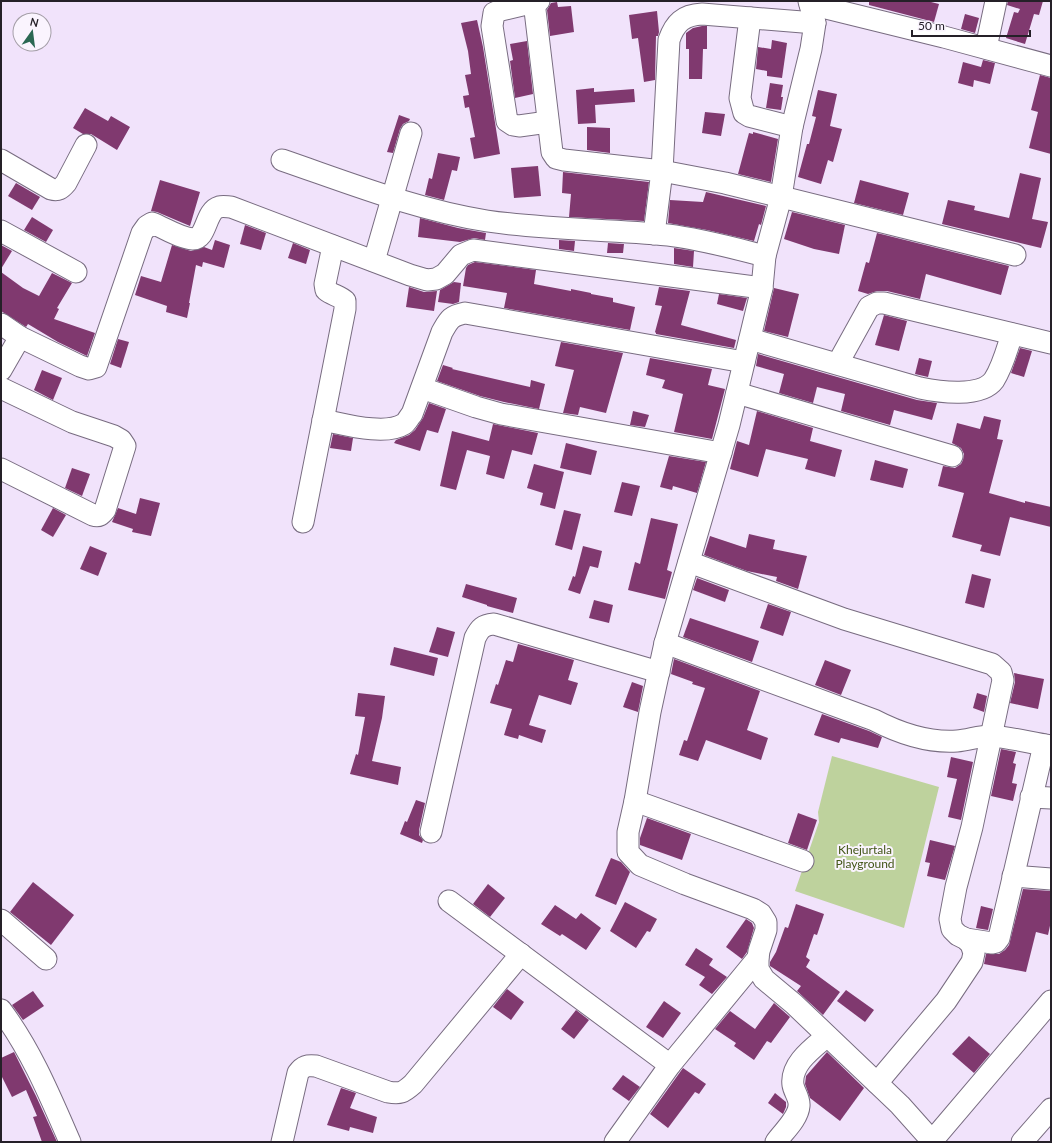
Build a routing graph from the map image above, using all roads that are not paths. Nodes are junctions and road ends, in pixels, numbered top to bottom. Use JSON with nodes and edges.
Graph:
{"nodes":[{"id":1,"x":996,"y":1,"type":"edge"},
{"id":2,"x":536,"y":2,"type":"edge"},
{"id":3,"x":811,"y":9,"type":"edge"},
{"id":4,"x":750,"y":18,"type":"junction"},
{"id":5,"x":986,"y":48,"type":"junction"},
{"id":6,"x":1051,"y":66,"type":"edge"},
{"id":7,"x":548,"y":122,"type":"junction"},
{"id":8,"x":792,"y":127,"type":"junction"},
{"id":9,"x":411,"y":133,"type":"dead end"},
{"id":10,"x":86,"y":145,"type":"dead end"},
{"id":11,"x":1,"y":160,"type":"edge"},
{"id":12,"x":282,"y":160,"type":"dead end"},
{"id":13,"x":662,"y":171,"type":"junction"},
{"id":14,"x":781,"y":197,"type":"junction"},
{"id":15,"x":392,"y":198,"type":"junction"},
{"id":16,"x":1,"y":231,"type":"edge"},
{"id":17,"x":654,"y":234,"type":"junction"},
{"id":18,"x":333,"y":246,"type":"junction"},
{"id":19,"x":1015,"y":255,"type":"dead end"},
{"id":20,"x":765,"y":256,"type":"junction"},
{"id":21,"x":374,"y":262,"type":"junction"},
{"id":22,"x":76,"y":272,"type":"dead end"},
{"id":23,"x":762,"y":288,"type":"junction"},
{"id":24,"x":1,"y":324,"type":"edge"},
{"id":25,"x":1012,"y":334,"type":"junction"},
{"id":26,"x":20,"y":337,"type":"junction"},
{"id":27,"x":750,"y":339,"type":"junction"},
{"id":28,"x":1051,"y":343,"type":"edge"},
{"id":29,"x":744,"y":362,"type":"junction"},
{"id":30,"x":838,"y":363,"type":"junction"},
{"id":31,"x":1,"y":370,"type":"edge"},
{"id":32,"x":1,"y":388,"type":"edge"},
{"id":33,"x":422,"y":388,"type":"junction"},
{"id":34,"x":737,"y":393,"type":"junction"},
{"id":35,"x":323,"y":420,"type":"junction"},
{"id":36,"x":721,"y":453,"type":"junction"},
{"id":37,"x":952,"y":456,"type":"dead end"},
{"id":38,"x":1,"y":469,"type":"edge"},
{"id":39,"x":303,"y":522,"type":"dead end"},
{"id":40,"x":689,"y":562,"type":"junction"},
{"id":41,"x":665,"y":643,"type":"junction"},
{"id":42,"x":659,"y":672,"type":"junction"},
{"id":43,"x":992,"y":736,"type":"junction"},
{"id":44,"x":1047,"y":745,"type":"edge"},
{"id":45,"x":1041,"y":798,"type":"edge"},
{"id":46,"x":635,"y":801,"type":"junction"},
{"id":47,"x":431,"y":832,"type":"dead end"},
{"id":48,"x":803,"y":861,"type":"dead end"},
{"id":49,"x":1013,"y":876,"type":"junction"},
{"id":50,"x":1051,"y":879,"type":"edge"},
{"id":51,"x":449,"y":901,"type":"dead end"},
{"id":52,"x":1,"y":920,"type":"edge"},
{"id":53,"x":966,"y":939,"type":"junction"},
{"id":54,"x":521,"y":954,"type":"junction"},
{"id":55,"x":758,"y":958,"type":"junction"},
{"id":56,"x":46,"y":959,"type":"dead end"},
{"id":57,"x":1051,"y":1000,"type":"edge"},
{"id":58,"x":1,"y":1010,"type":"edge"},
{"id":59,"x":826,"y":1036,"type":"junction"},
{"id":60,"x":670,"y":1065,"type":"junction"},
{"id":61,"x":877,"y":1083,"type":"junction"},
{"id":62,"x":1051,"y":1109,"type":"edge"},
{"id":63,"x":70,"y":1142,"type":"edge"},
{"id":64,"x":282,"y":1142,"type":"edge"},
{"id":65,"x":615,"y":1142,"type":"edge"},
{"id":66,"x":776,"y":1142,"type":"edge"},
{"id":67,"x":933,"y":1142,"type":"edge"},
{"id":68,"x":1022,"y":1142,"type":"edge"}],
"edges":[{"from":1,"to":5,"type":"street"},
{"from":2,"to":7,"type":"street"},
{"from":2,"to":7,"type":"street"},
{"from":3,"to":4,"type":"street"},
{"from":3,"to":5,"type":"street"},
{"from":3,"to":8,"type":"street"},
{"from":4,"to":8,"type":"street"},
{"from":4,"to":13,"type":"street"},
{"from":5,"to":6,"type":"street"},
{"from":7,"to":13,"type":"street"},
{"from":8,"to":14,"type":"street"},
{"from":9,"to":15,"type":"street"},
{"from":10,"to":11,"type":"street"},
{"from":12,"to":15,"type":"street"},
{"from":13,"to":14,"type":"street"},
{"from":13,"to":17,"type":"street"},
{"from":14,"to":19,"type":"street"},
{"from":14,"to":20,"type":"street"},
{"from":15,"to":17,"type":"street"},
{"from":15,"to":21,"type":"street"},
{"from":16,"to":22,"type":"street"},
{"from":17,"to":20,"type":"street"},
{"from":18,"to":21,"type":"street"},
{"from":18,"to":26,"type":"street"},
{"from":18,"to":35,"type":"street"},
{"from":20,"to":23,"type":"street"},
{"from":21,"to":23,"type":"street"},
{"from":23,"to":27,"type":"street"},
{"from":24,"to":26,"type":"street"},
{"from":25,"to":28,"type":"street"},
{"from":25,"to":30,"type":"street"},
{"from":25,"to":30,"type":"street"},
{"from":26,"to":31,"type":"street"},
{"from":27,"to":29,"type":"street"},
{"from":27,"to":30,"type":"street"},
{"from":29,"to":33,"type":"street"},
{"from":29,"to":34,"type":"street"},
{"from":32,"to":38,"type":"street"},
{"from":33,"to":35,"type":"street"},
{"from":33,"to":36,"type":"street"},
{"from":34,"to":36,"type":"street"},
{"from":34,"to":37,"type":"street"},
{"from":35,"to":39,"type":"street"},
{"from":36,"to":40,"type":"street"},
{"from":40,"to":41,"type":"street"},
{"from":40,"to":43,"type":"street"},
{"from":41,"to":42,"type":"street"},
{"from":41,"to":43,"type":"street"},
{"from":42,"to":46,"type":"street"},
{"from":42,"to":47,"type":"street"},
{"from":43,"to":44,"type":"street"},
{"from":43,"to":53,"type":"street"},
{"from":44,"to":45,"type":"street"},
{"from":45,"to":49,"type":"street"},
{"from":46,"to":48,"type":"street"},
{"from":46,"to":55,"type":"street"},
{"from":49,"to":50,"type":"street"},
{"from":49,"to":53,"type":"street"},
{"from":51,"to":54,"type":"street"},
{"from":52,"to":56,"type":"street"},
{"from":53,"to":61,"type":"street"},
{"from":54,"to":60,"type":"street"},
{"from":54,"to":64,"type":"street"},
{"from":55,"to":59,"type":"street"},
{"from":55,"to":60,"type":"street"},
{"from":57,"to":67,"type":"street"},
{"from":58,"to":63,"type":"street"},
{"from":59,"to":61,"type":"street"},
{"from":59,"to":66,"type":"street"},
{"from":60,"to":65,"type":"street"},
{"from":61,"to":67,"type":"street"},
{"from":62,"to":68,"type":"street"}]}
